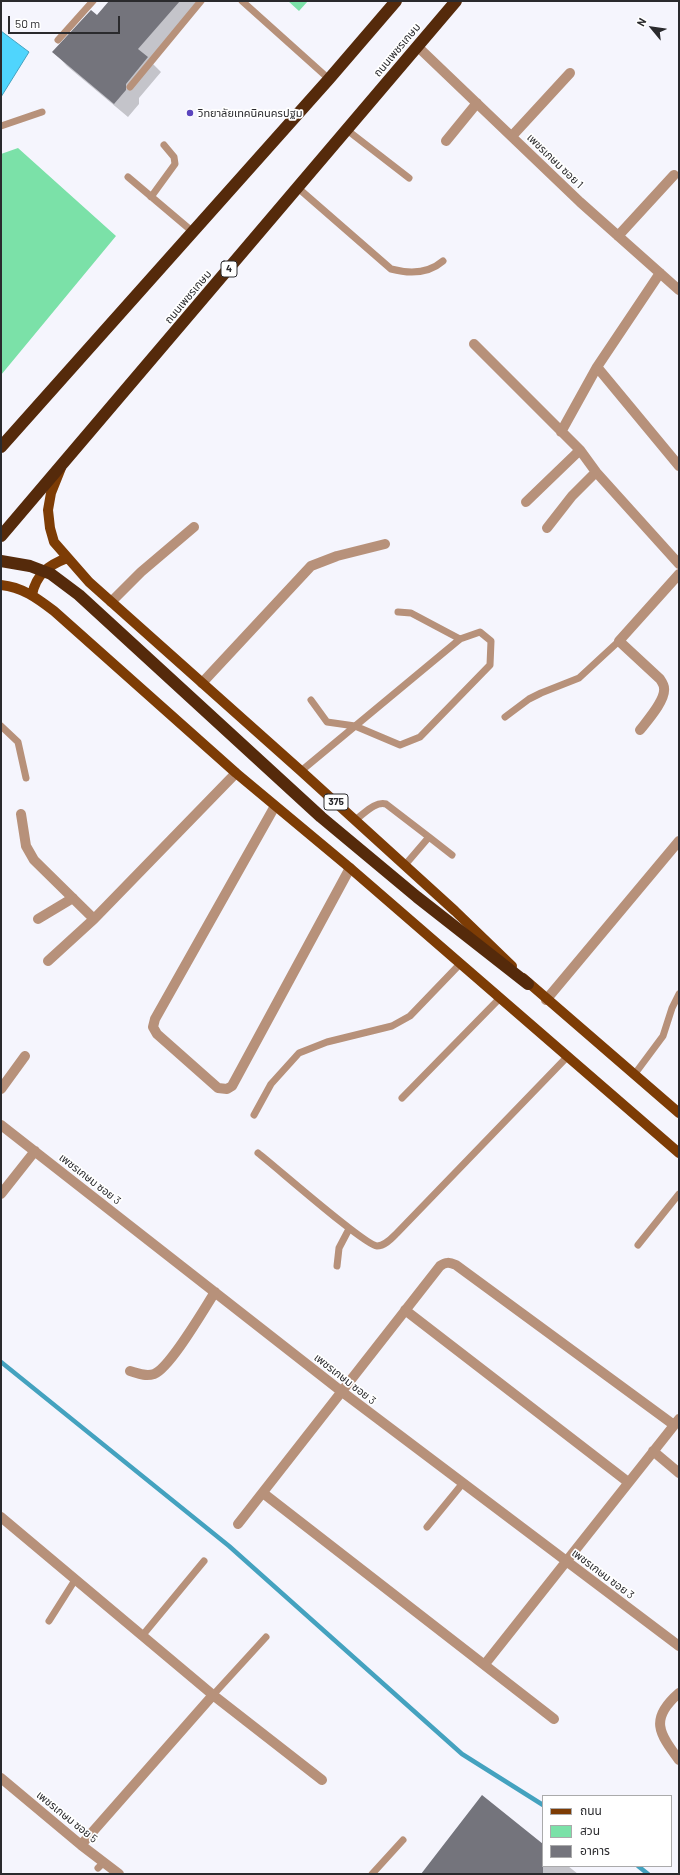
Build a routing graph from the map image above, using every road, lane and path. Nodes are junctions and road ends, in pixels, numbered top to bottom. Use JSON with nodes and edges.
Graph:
{"nodes":[{"id":1,"x":93,"y":1,"type":"edge"},
{"id":2,"x":201,"y":1,"type":"edge"},
{"id":3,"x":242,"y":1,"type":"edge"},
{"id":4,"x":396,"y":1,"type":"edge"},
{"id":5,"x":456,"y":1,"type":"edge"},
{"id":6,"x":58,"y":40,"type":"dead end"},
{"id":7,"x":417,"y":46,"type":"junction"},
{"id":8,"x":570,"y":73,"type":"dead end"},
{"id":9,"x":330,"y":79,"type":"junction"},
{"id":10,"x":130,"y":87,"type":"dead end"},
{"id":11,"x":477,"y":103,"type":"junction"},
{"id":12,"x":42,"y":112,"type":"dead end"},
{"id":13,"x":1,"y":126,"type":"edge"},
{"id":14,"x":347,"y":130,"type":"junction"},
{"id":15,"x":512,"y":136,"type":"junction"},
{"id":16,"x":446,"y":141,"type":"dead end"},
{"id":17,"x":164,"y":145,"type":"dead end"},
{"id":18,"x":674,"y":175,"type":"dead end"},
{"id":19,"x":128,"y":177,"type":"dead end"},
{"id":20,"x":410,"y":178,"type":"dead end"},
{"id":21,"x":298,"y":188,"type":"junction"},
{"id":22,"x":151,"y":196,"type":"junction"},
{"id":23,"x":193,"y":232,"type":"junction"},
{"id":24,"x":618,"y":236,"type":"junction"},
{"id":25,"x":443,"y":261,"type":"dead end"},
{"id":26,"x":660,"y":273,"type":"junction"},
{"id":27,"x":679,"y":290,"type":"edge"},
{"id":28,"x":474,"y":344,"type":"dead end"},
{"id":29,"x":596,"y":367,"type":"junction"},
{"id":30,"x":561,"y":432,"type":"junction"},
{"id":31,"x":1,"y":447,"type":"edge"},
{"id":32,"x":580,"y":450,"type":"junction"},
{"id":33,"x":62,"y":466,"type":"junction"},
{"id":34,"x":679,"y":466,"type":"edge"},
{"id":35,"x":596,"y":472,"type":"junction"},
{"id":36,"x":526,"y":502,"type":"dead end"},
{"id":37,"x":194,"y":527,"type":"dead end"},
{"id":38,"x":547,"y":528,"type":"dead end"},
{"id":39,"x":1,"y":536,"type":"edge"},
{"id":40,"x":385,"y":544,"type":"dead end"},
{"id":41,"x":67,"y":558,"type":"junction"},
{"id":42,"x":1,"y":561,"type":"edge"},
{"id":43,"x":679,"y":564,"type":"edge"},
{"id":44,"x":679,"y":574,"type":"edge"},
{"id":45,"x":1,"y":585,"type":"edge"},
{"id":46,"x":32,"y":595,"type":"junction"},
{"id":47,"x":111,"y":602,"type":"junction"},
{"id":48,"x":398,"y":612,"type":"dead end"},
{"id":49,"x":460,"y":639,"type":"junction"},
{"id":50,"x":619,"y":640,"type":"junction"},
{"id":51,"x":202,"y":683,"type":"junction"},
{"id":52,"x":311,"y":700,"type":"dead end"},
{"id":53,"x":505,"y":717,"type":"dead end"},
{"id":54,"x":1,"y":726,"type":"edge"},
{"id":55,"x":355,"y":726,"type":"junction"},
{"id":56,"x":640,"y":730,"type":"dead end"},
{"id":57,"x":301,"y":770,"type":"junction"},
{"id":58,"x":236,"y":772,"type":"junction"},
{"id":59,"x":26,"y":778,"type":"dead end"},
{"id":60,"x":276,"y":806,"type":"junction"},
{"id":61,"x":21,"y":814,"type":"dead end"},
{"id":62,"x":355,"y":820,"type":"junction"},
{"id":63,"x":429,"y":837,"type":"junction"},
{"id":64,"x":679,"y":841,"type":"edge"},
{"id":65,"x":452,"y":855,"type":"dead end"},
{"id":66,"x":405,"y":865,"type":"junction"},
{"id":67,"x":350,"y":868,"type":"junction"},
{"id":68,"x":73,"y":898,"type":"junction"},
{"id":69,"x":38,"y":919,"type":"dead end"},
{"id":70,"x":94,"y":919,"type":"junction"},
{"id":71,"x":48,"y":961,"type":"dead end"},
{"id":72,"x":460,"y":964,"type":"junction"},
{"id":73,"x":528,"y":984,"type":"junction"},
{"id":74,"x":679,"y":994,"type":"edge"},
{"id":75,"x":500,"y":998,"type":"junction"},
{"id":76,"x":546,"y":1000,"type":"junction"},
{"id":77,"x":26,"y":1056,"type":"dead end"},
{"id":78,"x":568,"y":1056,"type":"junction"},
{"id":79,"x":634,"y":1075,"type":"junction"},
{"id":80,"x":1,"y":1089,"type":"edge"},
{"id":81,"x":402,"y":1098,"type":"dead end"},
{"id":82,"x":679,"y":1113,"type":"edge"},
{"id":83,"x":254,"y":1115,"type":"dead end"},
{"id":84,"x":1,"y":1125,"type":"edge"},
{"id":85,"x":35,"y":1151,"type":"junction"},
{"id":86,"x":258,"y":1153,"type":"dead end"},
{"id":87,"x":679,"y":1153,"type":"edge"},
{"id":88,"x":1,"y":1194,"type":"edge"},
{"id":89,"x":679,"y":1194,"type":"edge"},
{"id":90,"x":349,"y":1229,"type":"junction"},
{"id":91,"x":638,"y":1245,"type":"dead end"},
{"id":92,"x":337,"y":1266,"type":"dead end"},
{"id":93,"x":215,"y":1292,"type":"junction"},
{"id":94,"x":405,"y":1310,"type":"junction"},
{"id":95,"x":130,"y":1371,"type":"dead end"},
{"id":96,"x":341,"y":1391,"type":"junction"},
{"id":97,"x":676,"y":1422,"type":"edge"},
{"id":98,"x":653,"y":1451,"type":"junction"},
{"id":99,"x":679,"y":1473,"type":"edge"},
{"id":100,"x":628,"y":1482,"type":"junction"},
{"id":101,"x":463,"y":1483,"type":"junction"},
{"id":102,"x":263,"y":1493,"type":"junction"},
{"id":103,"x":1,"y":1517,"type":"edge"},
{"id":104,"x":238,"y":1524,"type":"dead end"},
{"id":105,"x":427,"y":1527,"type":"dead end"},
{"id":106,"x":204,"y":1561,"type":"dead end"},
{"id":107,"x":567,"y":1561,"type":"junction"},
{"id":108,"x":75,"y":1580,"type":"junction"},
{"id":109,"x":49,"y":1621,"type":"dead end"},
{"id":110,"x":142,"y":1636,"type":"junction"},
{"id":111,"x":266,"y":1636,"type":"dead end"},
{"id":112,"x":679,"y":1646,"type":"edge"},
{"id":113,"x":485,"y":1664,"type":"junction"},
{"id":114,"x":679,"y":1693,"type":"edge"},
{"id":115,"x":213,"y":1695,"type":"junction"},
{"id":116,"x":554,"y":1718,"type":"dead end"},
{"id":117,"x":679,"y":1760,"type":"edge"},
{"id":118,"x":1,"y":1778,"type":"edge"},
{"id":119,"x":322,"y":1780,"type":"dead end"},
{"id":120,"x":403,"y":1840,"type":"dead end"},
{"id":121,"x":81,"y":1846,"type":"junction"},
{"id":122,"x":119,"y":1874,"type":"edge"},
{"id":123,"x":372,"y":1874,"type":"edge"}],
"edges":[{"from":1,"to":6,"type":"lane"},
{"from":2,"to":10,"type":"lane"},
{"from":3,"to":9,"type":"lane"},
{"from":4,"to":9,"type":"highway"},
{"from":5,"to":7,"type":"highway","name":"ถนนเพชรเกษม","number":"4"},
{"from":7,"to":11,"type":"street","name":"เพชรเกษม ซอย 1"},
{"from":7,"to":14,"type":"highway","name":"ถนนเพชรเกษม","number":"4"},
{"from":8,"to":15,"type":"street"},
{"from":9,"to":23,"type":"highway"},
{"from":11,"to":15,"type":"street","name":"เพชรเกษม ซอย 1"},
{"from":11,"to":16,"type":"street"},
{"from":12,"to":13,"type":"lane"},
{"from":14,"to":20,"type":"lane"},
{"from":14,"to":21,"type":"highway","name":"ถนนเพชรเกษม","number":"4"},
{"from":15,"to":24,"type":"street","name":"เพชรเกษม ซอย 1"},
{"from":17,"to":22,"type":"lane"},
{"from":18,"to":24,"type":"street"},
{"from":19,"to":22,"type":"lane"},
{"from":21,"to":25,"type":"lane"},
{"from":21,"to":33,"type":"highway","name":"ถนนเพชรเกษม","number":"4"},
{"from":22,"to":23,"type":"lane"},
{"from":23,"to":31,"type":"highway"},
{"from":24,"to":26,"type":"street","name":"เพชรเกษม ซอย 1"},
{"from":26,"to":27,"type":"street","name":"เพชรเกษม ซอย 1"},
{"from":26,"to":29,"type":"street"},
{"from":28,"to":30,"type":"street"},
{"from":29,"to":30,"type":"street"},
{"from":29,"to":34,"type":"street"},
{"from":30,"to":32,"type":"street"},
{"from":32,"to":35,"type":"street"},
{"from":32,"to":36,"type":"street"},
{"from":33,"to":39,"type":"highway","name":"ถนนเพชรเกษม","number":"4"},
{"from":33,"to":41,"type":"main road","number":"375"},
{"from":35,"to":38,"type":"street"},
{"from":35,"to":43,"type":"street"},
{"from":37,"to":47,"type":"street"},
{"from":40,"to":51,"type":"street"},
{"from":41,"to":46,"type":"main road"},
{"from":41,"to":47,"type":"main road","number":"375"},
{"from":42,"to":73,"type":"highway"},
{"from":44,"to":50,"type":"street"},
{"from":45,"to":46,"type":"main road"},
{"from":46,"to":58,"type":"main road"},
{"from":47,"to":51,"type":"main road","number":"375"},
{"from":48,"to":49,"type":"lane"},
{"from":49,"to":55,"type":"lane"},
{"from":49,"to":55,"type":"lane"},
{"from":50,"to":53,"type":"lane"},
{"from":50,"to":56,"type":"street"},
{"from":51,"to":57,"type":"main road","number":"375"},
{"from":52,"to":55,"type":"lane"},
{"from":54,"to":59,"type":"lane"},
{"from":55,"to":57,"type":"lane"},
{"from":57,"to":62,"type":"main road","number":"375"},
{"from":58,"to":60,"type":"main road"},
{"from":58,"to":70,"type":"street"},
{"from":60,"to":67,"type":"main road"},
{"from":60,"to":67,"type":"street"},
{"from":61,"to":68,"type":"street"},
{"from":62,"to":63,"type":"lane"},
{"from":62,"to":66,"type":"main road","number":"375"},
{"from":63,"to":65,"type":"lane"},
{"from":63,"to":66,"type":"lane"},
{"from":64,"to":76,"type":"street"},
{"from":66,"to":73,"type":"main road","number":"375"},
{"from":67,"to":72,"type":"main road"},
{"from":68,"to":69,"type":"street"},
{"from":68,"to":70,"type":"street"},
{"from":70,"to":71,"type":"street"},
{"from":72,"to":75,"type":"main road"},
{"from":72,"to":83,"type":"lane"},
{"from":73,"to":76,"type":"main road","number":"375"},
{"from":74,"to":79,"type":"lane"},
{"from":75,"to":78,"type":"main road"},
{"from":75,"to":81,"type":"lane"},
{"from":76,"to":79,"type":"main road","number":"375"},
{"from":77,"to":80,"type":"street"},
{"from":78,"to":87,"type":"main road"},
{"from":78,"to":90,"type":"lane"},
{"from":79,"to":82,"type":"main road","number":"375"},
{"from":84,"to":85,"type":"street","name":"เพชรเกษม ซอย 3"},
{"from":85,"to":88,"type":"street"},
{"from":85,"to":93,"type":"street","name":"เพชรเกษม ซอย 3"},
{"from":86,"to":90,"type":"lane"},
{"from":89,"to":91,"type":"lane"},
{"from":90,"to":92,"type":"lane"},
{"from":93,"to":95,"type":"street"},
{"from":93,"to":96,"type":"street","name":"เพชรเกษม ซอย 3"},
{"from":94,"to":96,"type":"street"},
{"from":94,"to":97,"type":"street"},
{"from":94,"to":100,"type":"street"},
{"from":96,"to":101,"type":"street","name":"เพชรเกษม ซอย 3"},
{"from":96,"to":102,"type":"street"},
{"from":97,"to":98,"type":"street"},
{"from":98,"to":99,"type":"street"},
{"from":98,"to":100,"type":"street"},
{"from":100,"to":107,"type":"street"},
{"from":101,"to":105,"type":"lane"},
{"from":101,"to":107,"type":"street","name":"เพชรเกษม ซอย 3"},
{"from":102,"to":104,"type":"street"},
{"from":102,"to":113,"type":"street"},
{"from":103,"to":108,"type":"street"},
{"from":106,"to":110,"type":"lane"},
{"from":107,"to":112,"type":"street","name":"เพชรเกษม ซอย 3"},
{"from":107,"to":113,"type":"street"},
{"from":108,"to":109,"type":"lane"},
{"from":108,"to":110,"type":"street"},
{"from":110,"to":115,"type":"street"},
{"from":111,"to":115,"type":"lane"},
{"from":113,"to":116,"type":"street"},
{"from":114,"to":117,"type":"street"},
{"from":115,"to":119,"type":"street"},
{"from":115,"to":121,"type":"street"},
{"from":118,"to":121,"type":"street","name":"เพชรเกษม ซอย 5"},
{"from":120,"to":123,"type":"lane"},
{"from":121,"to":122,"type":"street","name":"เพชรเกษม ซอย 5"}]}
